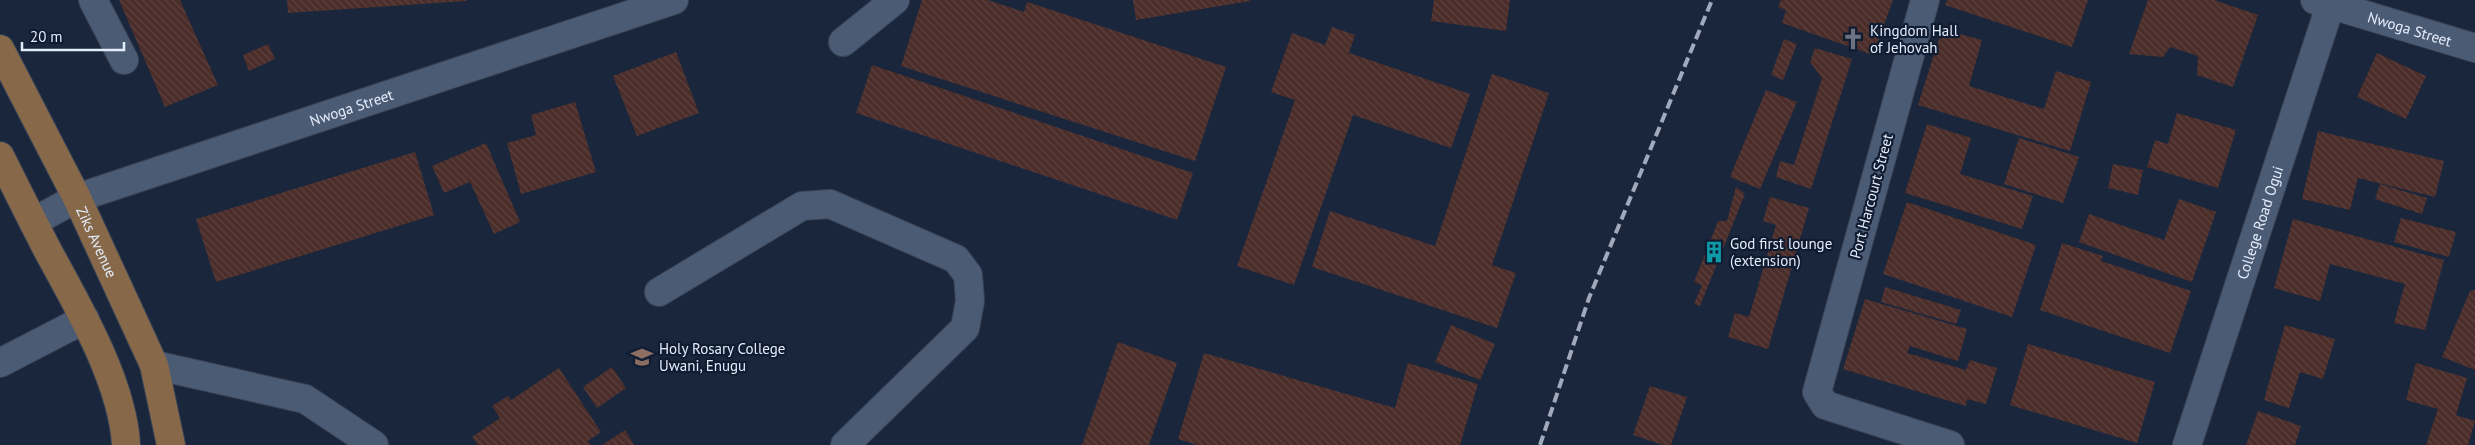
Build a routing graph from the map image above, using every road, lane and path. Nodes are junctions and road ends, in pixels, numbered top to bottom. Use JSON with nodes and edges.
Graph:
{"nodes":[{"id":1,"x":93,"y":0,"type":"edge"},
{"id":2,"x":674,"y":0,"type":"edge"},
{"id":3,"x":895,"y":0,"type":"edge"},
{"id":4,"x":1925,"y":0,"type":"edge"},
{"id":5,"x":2326,"y":2,"type":"edge"},
{"id":6,"x":843,"y":42,"type":"dead end"},
{"id":7,"x":2475,"y":48,"type":"edge"},
{"id":8,"x":0,"y":49,"type":"edge"},
{"id":9,"x":124,"y":60,"type":"dead end"},
{"id":10,"x":0,"y":156,"type":"edge"},
{"id":11,"x":77,"y":198,"type":"junction"},
{"id":12,"x":33,"y":222,"type":"junction"},
{"id":13,"x":659,"y":292,"type":"dead end"},
{"id":14,"x":85,"y":319,"type":"junction"},
{"id":15,"x":0,"y":363,"type":"edge"},
{"id":16,"x":154,"y":364,"type":"junction"},
{"id":17,"x":126,"y":445,"type":"edge"},
{"id":18,"x":171,"y":445,"type":"edge"},
{"id":19,"x":374,"y":445,"type":"edge"},
{"id":20,"x":845,"y":445,"type":"edge"},
{"id":21,"x":1950,"y":445,"type":"edge"},
{"id":22,"x":2187,"y":445,"type":"edge"}],
"edges":[{"from":1,"to":9,"type":"street"},
{"from":2,"to":11,"type":"street","name":"Nwoga Street"},
{"from":3,"to":6,"type":"street"},
{"from":4,"to":21,"type":"street","name":"Port Harcourt Street"},
{"from":5,"to":7,"type":"street","name":"Nwoga Street"},
{"from":5,"to":22,"type":"street","name":"College Road Ogui"},
{"from":8,"to":11,"type":"main road","name":"Ziks Avenue"},
{"from":10,"to":12,"type":"main road"},
{"from":11,"to":12,"type":"street","name":"Nwoga Street"},
{"from":11,"to":16,"type":"main road","name":"Ziks Avenue"},
{"from":12,"to":14,"type":"main road"},
{"from":13,"to":20,"type":"street"},
{"from":14,"to":15,"type":"street"},
{"from":14,"to":17,"type":"main road"},
{"from":16,"to":18,"type":"main road","name":"Ziks Avenue"},
{"from":16,"to":19,"type":"street"}]}
